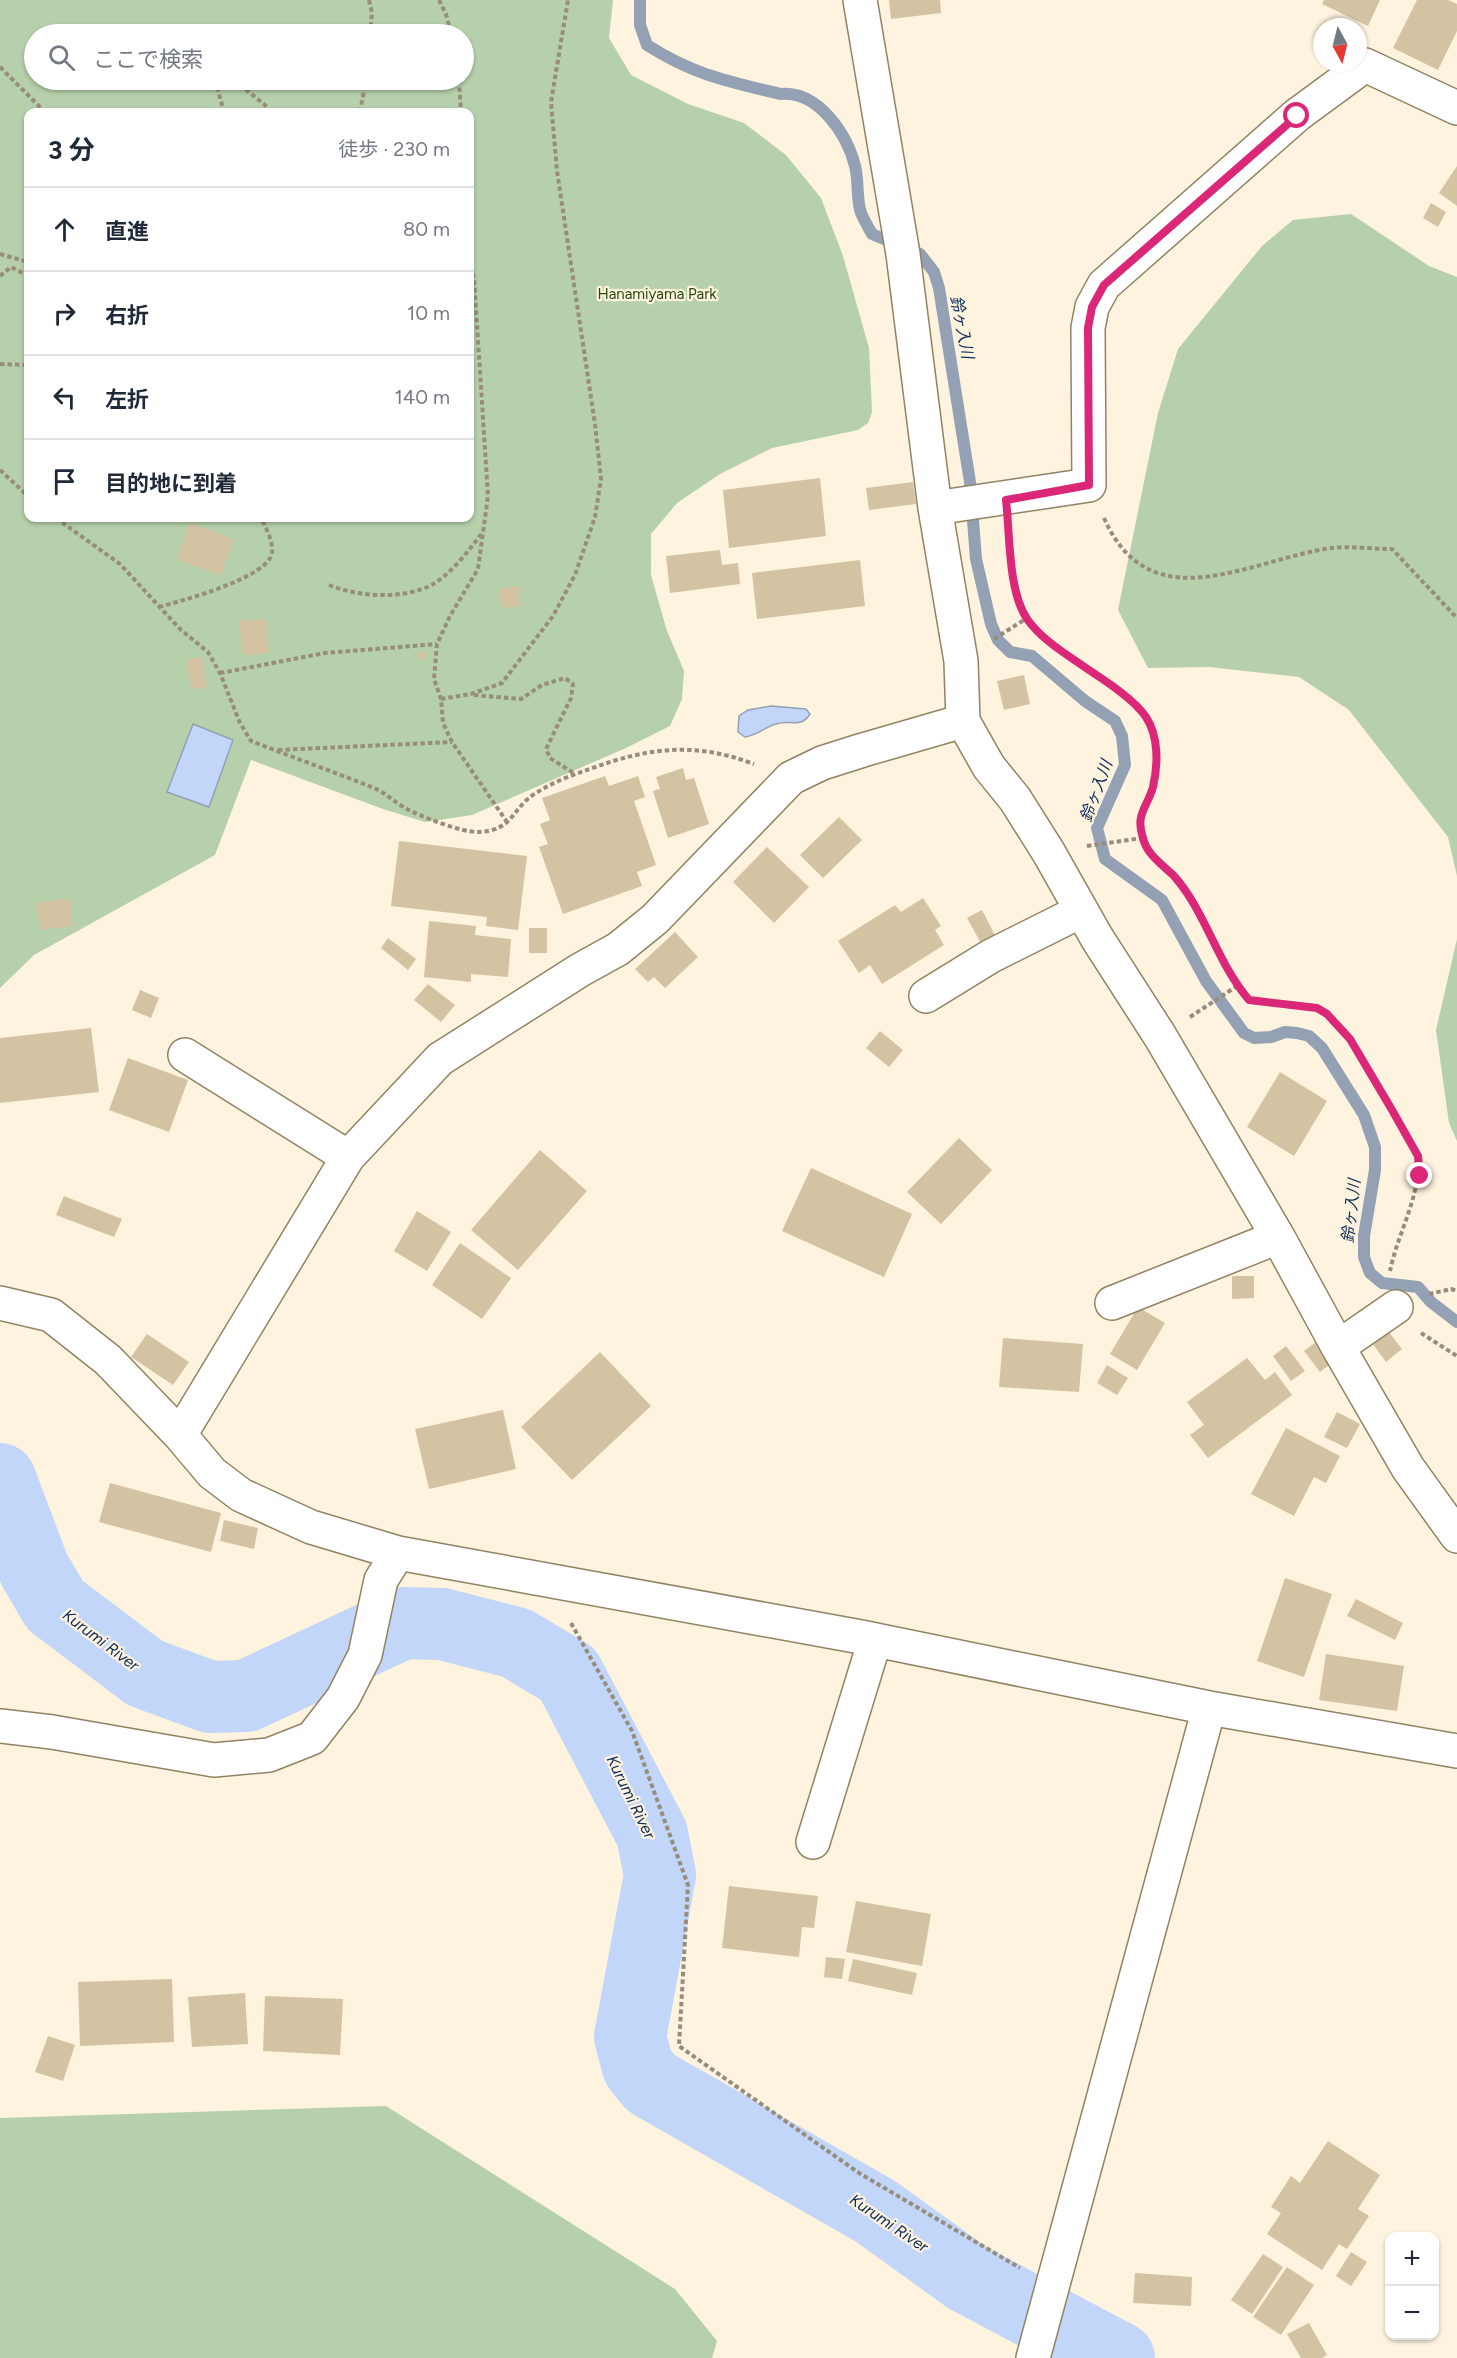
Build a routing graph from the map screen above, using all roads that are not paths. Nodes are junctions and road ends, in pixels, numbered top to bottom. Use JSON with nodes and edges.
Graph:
{"nodes":[{"id":1,"x":860,"y":0,"type":"edge"},
{"id":2,"x":1457,"y":108,"type":"edge"},
{"id":3,"x":935,"y":508,"type":"junction"},
{"id":4,"x":963,"y":721,"type":"junction"},
{"id":5,"x":1082,"y":911,"type":"junction"},
{"id":6,"x":926,"y":996,"type":"dead end"},
{"id":7,"x":185,"y":1055,"type":"dead end"},
{"id":8,"x":348,"y":1157,"type":"junction"},
{"id":9,"x":1278,"y":1237,"type":"junction"},
{"id":10,"x":0,"y":1303,"type":"edge"},
{"id":11,"x":1112,"y":1303,"type":"dead end"},
{"id":12,"x":1396,"y":1307,"type":"dead end"},
{"id":13,"x":1338,"y":1347,"type":"junction"},
{"id":14,"x":180,"y":1435,"type":"junction"},
{"id":15,"x":1457,"y":1536,"type":"edge"},
{"id":16,"x":398,"y":1552,"type":"junction"},
{"id":17,"x":875,"y":1640,"type":"junction"},
{"id":18,"x":1209,"y":1708,"type":"junction"},
{"id":19,"x":0,"y":1726,"type":"edge"},
{"id":20,"x":1457,"y":1751,"type":"edge"},
{"id":21,"x":813,"y":1842,"type":"dead end"},
{"id":22,"x":1037,"y":2347,"type":"edge"}],
"edges":[{"from":1,"to":3,"type":"street"},
{"from":2,"to":3,"type":"street"},
{"from":3,"to":4,"type":"street"},
{"from":4,"to":5,"type":"street"},
{"from":4,"to":8,"type":"street"},
{"from":5,"to":6,"type":"street"},
{"from":5,"to":9,"type":"street"},
{"from":7,"to":8,"type":"street"},
{"from":8,"to":14,"type":"street"},
{"from":9,"to":11,"type":"street"},
{"from":9,"to":13,"type":"street"},
{"from":10,"to":14,"type":"street"},
{"from":12,"to":13,"type":"street"},
{"from":13,"to":15,"type":"street"},
{"from":14,"to":16,"type":"street"},
{"from":16,"to":17,"type":"street"},
{"from":16,"to":19,"type":"street"},
{"from":17,"to":18,"type":"street"},
{"from":17,"to":21,"type":"street"},
{"from":18,"to":20,"type":"street"},
{"from":18,"to":22,"type":"street"}]}
